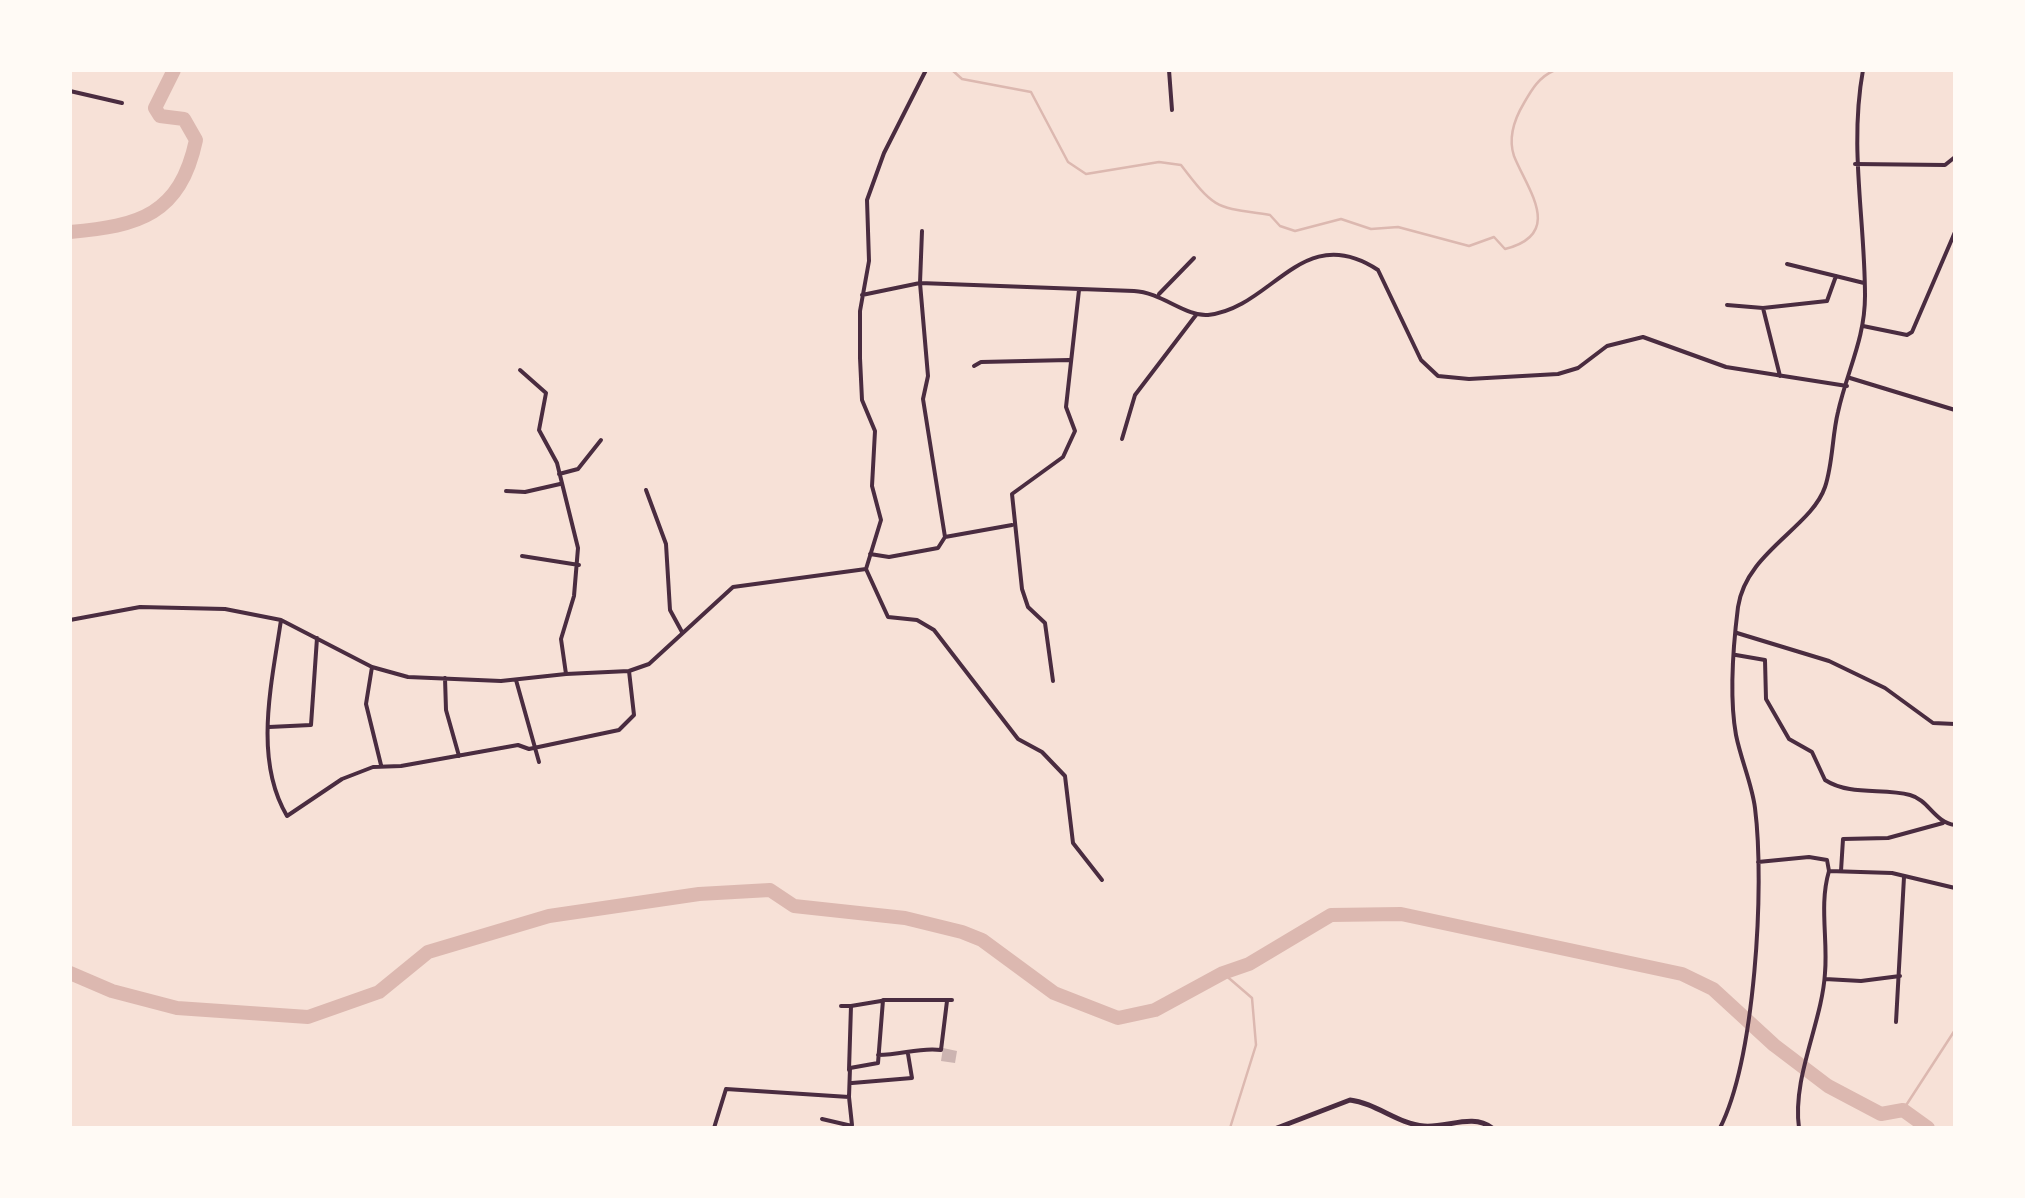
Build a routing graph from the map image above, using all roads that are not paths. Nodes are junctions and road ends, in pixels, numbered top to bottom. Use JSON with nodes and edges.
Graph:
{"nodes":[{"id":1,"x":926,"y":70,"type":"edge"},
{"id":2,"x":1169,"y":70,"type":"edge"},
{"id":3,"x":1863,"y":70,"type":"edge"},
{"id":4,"x":70,"y":91,"type":"edge"},
{"id":5,"x":122,"y":103,"type":"dead end"},
{"id":6,"x":1172,"y":110,"type":"dead end"},
{"id":7,"x":1955,"y":157,"type":"edge"},
{"id":8,"x":1855,"y":164,"type":"junction"},
{"id":9,"x":922,"y":230,"type":"dead end"},
{"id":10,"x":1955,"y":232,"type":"edge"},
{"id":11,"x":1194,"y":258,"type":"dead end"},
{"id":12,"x":1787,"y":264,"type":"dead end"},
{"id":13,"x":1836,"y":276,"type":"junction"},
{"id":14,"x":920,"y":282,"type":"junction"},
{"id":15,"x":1864,"y":283,"type":"junction"},
{"id":16,"x":1079,"y":290,"type":"junction"},
{"id":17,"x":1159,"y":294,"type":"junction"},
{"id":18,"x":862,"y":295,"type":"junction"},
{"id":19,"x":1727,"y":305,"type":"dead end"},
{"id":20,"x":1763,"y":308,"type":"junction"},
{"id":21,"x":1196,"y":315,"type":"junction"},
{"id":22,"x":1863,"y":326,"type":"junction"},
{"id":23,"x":1068,"y":360,"type":"junction"},
{"id":24,"x":974,"y":366,"type":"dead end"},
{"id":25,"x":520,"y":370,"type":"dead end"},
{"id":26,"x":1780,"y":376,"type":"junction"},
{"id":27,"x":1850,"y":378,"type":"junction"},
{"id":28,"x":1847,"y":386,"type":"junction"},
{"id":29,"x":1955,"y":410,"type":"edge"},
{"id":30,"x":601,"y":440,"type":"dead end"},
{"id":31,"x":1122,"y":440,"type":"dead end"},
{"id":32,"x":559,"y":474,"type":"junction"},
{"id":33,"x":560,"y":484,"type":"junction"},
{"id":34,"x":646,"y":490,"type":"dead end"},
{"id":35,"x":506,"y":491,"type":"dead end"},
{"id":36,"x":1014,"y":525,"type":"junction"},
{"id":37,"x":945,"y":537,"type":"junction"},
{"id":38,"x":870,"y":554,"type":"junction"},
{"id":39,"x":522,"y":556,"type":"dead end"},
{"id":40,"x":578,"y":565,"type":"junction"},
{"id":41,"x":866,"y":569,"type":"junction"},
{"id":42,"x":70,"y":620,"type":"edge"},
{"id":43,"x":281,"y":620,"type":"junction"},
{"id":44,"x":682,"y":632,"type":"junction"},
{"id":45,"x":1737,"y":633,"type":"junction"},
{"id":46,"x":317,"y":638,"type":"junction"},
{"id":47,"x":1736,"y":655,"type":"junction"},
{"id":48,"x":372,"y":668,"type":"junction"},
{"id":49,"x":629,"y":671,"type":"junction"},
{"id":50,"x":566,"y":674,"type":"junction"},
{"id":51,"x":445,"y":678,"type":"junction"},
{"id":52,"x":516,"y":680,"type":"junction"},
{"id":53,"x":1052,"y":681,"type":"dead end"},
{"id":54,"x":1955,"y":724,"type":"edge"},
{"id":55,"x":269,"y":728,"type":"junction"},
{"id":56,"x":535,"y":748,"type":"junction"},
{"id":57,"x":460,"y":757,"type":"junction"},
{"id":58,"x":539,"y":762,"type":"dead end"},
{"id":59,"x":381,"y":765,"type":"junction"},
{"id":60,"x":1943,"y":823,"type":"junction"},
{"id":61,"x":1955,"y":825,"type":"edge"},
{"id":62,"x":1758,"y":862,"type":"junction"},
{"id":63,"x":1830,"y":871,"type":"junction"},
{"id":64,"x":1841,"y":871,"type":"junction"},
{"id":65,"x":1904,"y":876,"type":"junction"},
{"id":66,"x":1102,"y":880,"type":"dead end"},
{"id":67,"x":1955,"y":888,"type":"edge"},
{"id":68,"x":1900,"y":976,"type":"junction"},
{"id":69,"x":1825,"y":978,"type":"junction"},
{"id":70,"x":883,"y":1000,"type":"junction"},
{"id":71,"x":841,"y":1006,"type":"dead end"},
{"id":72,"x":851,"y":1006,"type":"junction"},
{"id":73,"x":1896,"y":1022,"type":"dead end"},
{"id":74,"x":908,"y":1054,"type":"junction"},
{"id":75,"x":878,"y":1055,"type":"junction"},
{"id":76,"x":850,"y":1070,"type":"junction"},
{"id":77,"x":850,"y":1083,"type":"junction"},
{"id":78,"x":849,"y":1097,"type":"junction"},
{"id":79,"x":822,"y":1119,"type":"dead end"},
{"id":80,"x":852,"y":1127,"type":"edge"},
{"id":81,"x":714,"y":1128,"type":"edge"},
{"id":82,"x":1277,"y":1128,"type":"edge"},
{"id":83,"x":1492,"y":1128,"type":"edge"},
{"id":84,"x":1720,"y":1128,"type":"edge"},
{"id":85,"x":1799,"y":1128,"type":"edge"}],
"edges":[{"from":1,"to":18,"type":"street"},
{"from":2,"to":6,"type":"street"},
{"from":3,"to":8,"type":"street"},
{"from":4,"to":5,"type":"street"},
{"from":7,"to":8,"type":"street"},
{"from":8,"to":15,"type":"street"},
{"from":9,"to":14,"type":"street"},
{"from":10,"to":22,"type":"street"},
{"from":11,"to":17,"type":"street"},
{"from":12,"to":13,"type":"street"},
{"from":13,"to":15,"type":"street"},
{"from":13,"to":20,"type":"street"},
{"from":14,"to":16,"type":"street"},
{"from":14,"to":18,"type":"street"},
{"from":14,"to":37,"type":"street"},
{"from":15,"to":22,"type":"street"},
{"from":16,"to":17,"type":"street"},
{"from":16,"to":23,"type":"street"},
{"from":17,"to":21,"type":"street"},
{"from":18,"to":38,"type":"street"},
{"from":19,"to":20,"type":"street"},
{"from":20,"to":26,"type":"street"},
{"from":21,"to":26,"type":"street"},
{"from":21,"to":31,"type":"street"},
{"from":22,"to":27,"type":"street"},
{"from":23,"to":24,"type":"street"},
{"from":23,"to":36,"type":"street"},
{"from":25,"to":32,"type":"street"},
{"from":26,"to":28,"type":"street"},
{"from":27,"to":28,"type":"street"},
{"from":27,"to":29,"type":"street"},
{"from":28,"to":45,"type":"street"},
{"from":30,"to":32,"type":"street"},
{"from":32,"to":33,"type":"street"},
{"from":33,"to":35,"type":"street"},
{"from":33,"to":40,"type":"street"},
{"from":34,"to":44,"type":"street"},
{"from":36,"to":37,"type":"street"},
{"from":36,"to":53,"type":"street"},
{"from":37,"to":38,"type":"street"},
{"from":38,"to":41,"type":"street"},
{"from":39,"to":40,"type":"street"},
{"from":40,"to":50,"type":"street"},
{"from":41,"to":44,"type":"street"},
{"from":41,"to":66,"type":"street"},
{"from":42,"to":43,"type":"street"},
{"from":43,"to":46,"type":"street"},
{"from":43,"to":55,"type":"street"},
{"from":44,"to":49,"type":"street"},
{"from":45,"to":47,"type":"street"},
{"from":45,"to":54,"type":"street"},
{"from":46,"to":48,"type":"street"},
{"from":46,"to":55,"type":"street"},
{"from":47,"to":60,"type":"street"},
{"from":47,"to":62,"type":"street"},
{"from":48,"to":51,"type":"street"},
{"from":48,"to":59,"type":"street"},
{"from":49,"to":50,"type":"street"},
{"from":49,"to":56,"type":"street"},
{"from":50,"to":52,"type":"street"},
{"from":51,"to":52,"type":"street"},
{"from":51,"to":57,"type":"street"},
{"from":52,"to":56,"type":"street"},
{"from":55,"to":59,"type":"street"},
{"from":56,"to":57,"type":"street"},
{"from":56,"to":58,"type":"street"},
{"from":57,"to":59,"type":"street"},
{"from":60,"to":61,"type":"street"},
{"from":60,"to":64,"type":"street"},
{"from":62,"to":63,"type":"street"},
{"from":62,"to":84,"type":"street"},
{"from":63,"to":64,"type":"street"},
{"from":63,"to":69,"type":"street"},
{"from":64,"to":65,"type":"street"},
{"from":65,"to":67,"type":"street"},
{"from":65,"to":68,"type":"street"},
{"from":68,"to":69,"type":"street"},
{"from":68,"to":73,"type":"street"},
{"from":69,"to":85,"type":"street"},
{"from":70,"to":72,"type":"street"},
{"from":70,"to":74,"type":"street"},
{"from":70,"to":75,"type":"street"},
{"from":71,"to":72,"type":"street"},
{"from":72,"to":76,"type":"street"},
{"from":74,"to":75,"type":"street"},
{"from":74,"to":77,"type":"street"},
{"from":75,"to":76,"type":"street"},
{"from":76,"to":77,"type":"street"},
{"from":77,"to":78,"type":"street"},
{"from":78,"to":80,"type":"street"},
{"from":78,"to":81,"type":"street"},
{"from":79,"to":80,"type":"street"},
{"from":82,"to":83,"type":"street"}]}
